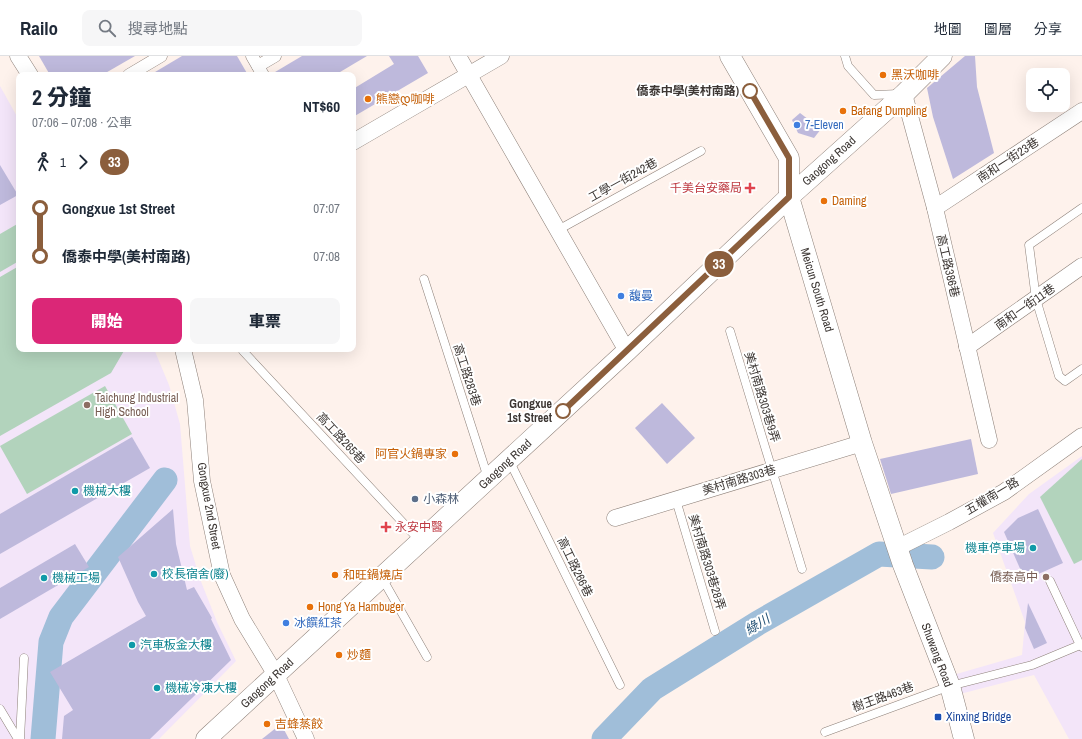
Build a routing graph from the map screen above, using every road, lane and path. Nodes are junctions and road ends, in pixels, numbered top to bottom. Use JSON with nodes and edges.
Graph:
{"nodes":[{"id":1,"x":18,"y":56,"type":"edge"},
{"id":2,"x":161,"y":56,"type":"edge"},
{"id":3,"x":275,"y":56,"type":"edge"},
{"id":4,"x":458,"y":56,"type":"edge"},
{"id":5,"x":501,"y":56,"type":"edge"},
{"id":6,"x":730,"y":56,"type":"edge"},
{"id":7,"x":845,"y":56,"type":"edge"},
{"id":8,"x":942,"y":56,"type":"edge"},
{"id":9,"x":257,"y":66,"type":"edge"},
{"id":10,"x":28,"y":72,"type":"edge"},
{"id":11,"x":134,"y":72,"type":"edge"},
{"id":12,"x":469,"y":75,"type":"junction"},
{"id":13,"x":904,"y":94,"type":"junction"},
{"id":14,"x":1082,"y":111,"type":"edge"},
{"id":15,"x":356,"y":140,"type":"edge"},
{"id":16,"x":701,"y":151,"type":"dead end"},
{"id":17,"x":789,"y":197,"type":"junction"},
{"id":18,"x":935,"y":208,"type":"junction"},
{"id":19,"x":1082,"y":208,"type":"edge"},
{"id":20,"x":558,"y":230,"type":"junction"},
{"id":21,"x":1082,"y":266,"type":"edge"},
{"id":22,"x":424,"y":279,"type":"dead end"},
{"id":23,"x":1036,"y":299,"type":"junction"},
{"id":24,"x":730,"y":331,"type":"dead end"},
{"id":25,"x":967,"y":347,"type":"junction"},
{"id":26,"x":627,"y":351,"type":"junction"},
{"id":27,"x":184,"y":352,"type":"edge"},
{"id":28,"x":244,"y":352,"type":"edge"},
{"id":29,"x":1082,"y":369,"type":"edge"},
{"id":30,"x":1082,"y":436,"type":"edge"},
{"id":31,"x":989,"y":440,"type":"dead end"},
{"id":32,"x":862,"y":443,"type":"junction"},
{"id":33,"x":508,"y":460,"type":"junction"},
{"id":34,"x":772,"y":470,"type":"junction"},
{"id":35,"x":488,"y":479,"type":"junction"},
{"id":36,"x":676,"y":500,"type":"junction"},
{"id":37,"x":615,"y":518,"type":"dead end"},
{"id":38,"x":895,"y":540,"type":"junction"},
{"id":39,"x":421,"y":542,"type":"junction"},
{"id":40,"x":802,"y":568,"type":"dead end"},
{"id":41,"x":382,"y":577,"type":"junction"},
{"id":42,"x":1050,"y":581,"type":"dead end"},
{"id":43,"x":715,"y":631,"type":"dead end"},
{"id":44,"x":1081,"y":646,"type":"edge"},
{"id":45,"x":427,"y":657,"type":"dead end"},
{"id":46,"x":24,"y":658,"type":"dead end"},
{"id":47,"x":276,"y":675,"type":"junction"},
{"id":48,"x":620,"y":685,"type":"dead end"},
{"id":49,"x":950,"y":686,"type":"junction"},
{"id":50,"x":0,"y":709,"type":"edge"},
{"id":51,"x":825,"y":732,"type":"dead end"},
{"id":52,"x":19,"y":739,"type":"edge"},
{"id":53,"x":206,"y":739,"type":"edge"},
{"id":54,"x":306,"y":739,"type":"edge"},
{"id":55,"x":964,"y":739,"type":"edge"}],
"edges":[{"from":1,"to":10,"type":"street"},
{"from":2,"to":11,"type":"street"},
{"from":3,"to":9,"type":"street"},
{"from":4,"to":12,"type":"street"},
{"from":5,"to":12,"type":"street"},
{"from":6,"to":17,"type":"street","name":"Meicun South Road"},
{"from":7,"to":13,"type":"lane"},
{"from":8,"to":13,"type":"street","name":"Gaogong Road"},
{"from":12,"to":15,"type":"street"},
{"from":12,"to":20,"type":"street"},
{"from":13,"to":17,"type":"street","name":"Gaogong Road"},
{"from":13,"to":18,"type":"street","name":"高工路386巷"},
{"from":14,"to":18,"type":"street","name":"南和一街23巷"},
{"from":16,"to":20,"type":"lane","name":"工學一街242巷"},
{"from":17,"to":26,"type":"street","name":"Gaogong Road"},
{"from":17,"to":32,"type":"street","name":"Meicun South Road"},
{"from":18,"to":25,"type":"street","name":"高工路386巷"},
{"from":19,"to":23,"type":"lane"},
{"from":20,"to":26,"type":"street"},
{"from":21,"to":23,"type":"street","name":"南和一街11巷"},
{"from":22,"to":35,"type":"lane","name":"高工路283巷"},
{"from":23,"to":25,"type":"street","name":"南和一街11巷"},
{"from":23,"to":29,"type":"lane"},
{"from":24,"to":34,"type":"lane","name":"美村南路303巷9弄"},
{"from":25,"to":31,"type":"street","name":"高工路386巷"},
{"from":26,"to":33,"type":"street","name":"Gaogong Road"},
{"from":27,"to":47,"type":"street","name":"Gongxue 2nd Street"},
{"from":28,"to":39,"type":"lane","name":"高工路265巷"},
{"from":30,"to":38,"type":"street","name":"五權南一路"},
{"from":32,"to":34,"type":"street","name":"美村南路303巷"},
{"from":32,"to":38,"type":"street","name":"Meicun South Road"},
{"from":33,"to":35,"type":"street","name":"Gaogong Road"},
{"from":33,"to":48,"type":"lane","name":"高工路266巷"},
{"from":34,"to":36,"type":"street","name":"美村南路303巷"},
{"from":34,"to":40,"type":"lane","name":"美村南路303巷9弄"},
{"from":35,"to":39,"type":"street","name":"Gaogong Road"},
{"from":36,"to":37,"type":"street","name":"美村南路303巷"},
{"from":36,"to":43,"type":"lane","name":"美村南路303巷28弄"},
{"from":38,"to":49,"type":"street","name":"Shuwang Road"},
{"from":39,"to":41,"type":"street","name":"Gaogong Road"},
{"from":41,"to":45,"type":"lane"},
{"from":41,"to":47,"type":"street","name":"Gaogong Road"},
{"from":42,"to":44,"type":"lane"},
{"from":44,"to":49,"type":"lane","name":"樹王路463巷"},
{"from":46,"to":52,"type":"lane"},
{"from":47,"to":53,"type":"street","name":"Gaogong Road"},
{"from":47,"to":54,"type":"street","name":"Gongxue 2nd Street"},
{"from":49,"to":51,"type":"lane","name":"樹王路463巷"},
{"from":49,"to":55,"type":"street","name":"Shuwang Road"},
{"from":50,"to":52,"type":"lane"}]}
